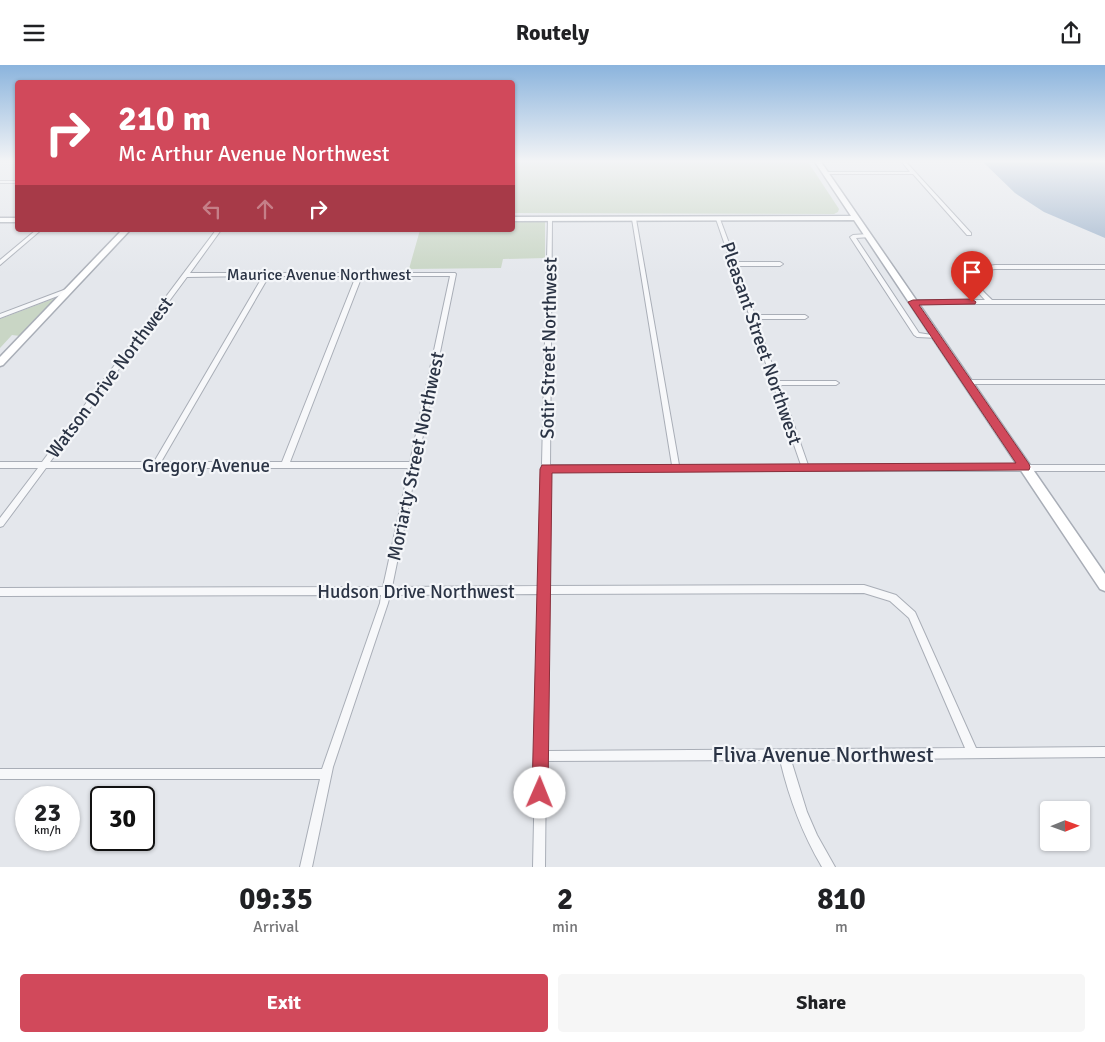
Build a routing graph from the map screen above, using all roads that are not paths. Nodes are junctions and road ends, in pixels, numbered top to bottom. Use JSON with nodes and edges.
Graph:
{"nodes":[{"id":1,"x":843,"y":199,"type":"edge"},
{"id":2,"x":937,"y":199,"type":"edge"},
{"id":3,"x":856,"y":218,"type":"junction"},
{"id":4,"x":515,"y":219,"type":"edge"},
{"id":5,"x":550,"y":219,"type":"junction"},
{"id":6,"x":634,"y":219,"type":"junction"},
{"id":7,"x":718,"y":219,"type":"junction"},
{"id":8,"x":0,"y":220,"type":"edge"},
{"id":9,"x":15,"y":220,"type":"edge"},
{"id":10,"x":37,"y":232,"type":"edge"},
{"id":11,"x":124,"y":232,"type":"edge"},
{"id":12,"x":217,"y":232,"type":"edge"},
{"id":13,"x":969,"y":234,"type":"dead end"},
{"id":14,"x":868,"y":235,"type":"junction"},
{"id":15,"x":0,"y":263,"type":"edge"},
{"id":16,"x":734,"y":263,"type":"junction"},
{"id":17,"x":780,"y":264,"type":"dead end"},
{"id":18,"x":1105,"y":267,"type":"edge"},
{"id":19,"x":962,"y":268,"type":"dead end"},
{"id":20,"x":972,"y":271,"type":"junction"},
{"id":21,"x":360,"y":274,"type":"junction"},
{"id":22,"x":453,"y":274,"type":"joint"},
{"id":23,"x":185,"y":275,"type":"junction"},
{"id":24,"x":267,"y":275,"type":"junction"},
{"id":25,"x":69,"y":290,"type":"junction"},
{"id":26,"x":913,"y":302,"type":"junction"},
{"id":27,"x":990,"y":302,"type":"junction"},
{"id":28,"x":1105,"y":302,"type":"edge"},
{"id":29,"x":0,"y":316,"type":"edge"},
{"id":30,"x":752,"y":317,"type":"junction"},
{"id":31,"x":806,"y":317,"type":"dead end"},
{"id":32,"x":936,"y":337,"type":"junction"},
{"id":33,"x":0,"y":363,"type":"edge"},
{"id":34,"x":967,"y":382,"type":"junction"},
{"id":35,"x":1105,"y":382,"type":"edge"},
{"id":36,"x":776,"y":383,"type":"junction"},
{"id":37,"x":836,"y":383,"type":"dead end"},
{"id":38,"x":0,"y":465,"type":"edge"},
{"id":39,"x":44,"y":465,"type":"junction"},
{"id":40,"x":156,"y":465,"type":"junction"},
{"id":41,"x":285,"y":465,"type":"junction"},
{"id":42,"x":413,"y":465,"type":"junction"},
{"id":43,"x":805,"y":467,"type":"junction"},
{"id":44,"x":1025,"y":467,"type":"junction"},
{"id":45,"x":1105,"y":467,"type":"edge"},
{"id":46,"x":676,"y":468,"type":"junction"},
{"id":47,"x":546,"y":469,"type":"junction"},
{"id":48,"x":0,"y":524,"type":"edge"},
{"id":49,"x":1103,"y":580,"type":"edge"},
{"id":50,"x":544,"y":590,"type":"junction"},
{"id":51,"x":386,"y":591,"type":"junction"},
{"id":52,"x":0,"y":592,"type":"edge"},
{"id":53,"x":1105,"y":752,"type":"edge"},
{"id":54,"x":973,"y":753,"type":"junction"},
{"id":55,"x":784,"y":754,"type":"junction"},
{"id":56,"x":541,"y":756,"type":"junction"},
{"id":57,"x":0,"y":774,"type":"edge"},
{"id":58,"x":327,"y":774,"type":"junction"},
{"id":59,"x":306,"y":867,"type":"edge"},
{"id":60,"x":539,"y":867,"type":"edge"},
{"id":61,"x":829,"y":867,"type":"edge"}],
"edges":[{"from":1,"to":3,"type":"street"},
{"from":2,"to":13,"type":"street"},
{"from":3,"to":7,"type":"street"},
{"from":3,"to":14,"type":"street"},
{"from":4,"to":5,"type":"street"},
{"from":5,"to":6,"type":"street"},
{"from":5,"to":47,"type":"street","name":"Sotir Street Northwest"},
{"from":6,"to":7,"type":"street"},
{"from":6,"to":46,"type":"street"},
{"from":7,"to":16,"type":"street","name":"Pleasant Street Northwest"},
{"from":8,"to":9,"type":"street"},
{"from":10,"to":15,"type":"street"},
{"from":11,"to":25,"type":"street"},
{"from":12,"to":23,"type":"street","name":"Watson Drive Northwest"},
{"from":14,"to":26,"type":"street"},
{"from":14,"to":32,"type":"street"},
{"from":16,"to":17,"type":"street"},
{"from":16,"to":30,"type":"street","name":"Pleasant Street Northwest"},
{"from":18,"to":20,"type":"street"},
{"from":19,"to":20,"type":"street"},
{"from":20,"to":27,"type":"street"},
{"from":21,"to":22,"type":"street","name":"Maurice Avenue Northwest"},
{"from":21,"to":24,"type":"street","name":"Maurice Avenue Northwest"},
{"from":21,"to":41,"type":"street"},
{"from":22,"to":42,"type":"street","name":"Moriarty Street Northwest"},
{"from":23,"to":24,"type":"street","name":"Maurice Avenue Northwest"},
{"from":23,"to":39,"type":"street","name":"Watson Drive Northwest"},
{"from":24,"to":40,"type":"street"},
{"from":25,"to":29,"type":"street"},
{"from":25,"to":33,"type":"street"},
{"from":26,"to":27,"type":"street"},
{"from":26,"to":32,"type":"street"},
{"from":27,"to":28,"type":"street"},
{"from":30,"to":31,"type":"street"},
{"from":30,"to":36,"type":"street","name":"Pleasant Street Northwest"},
{"from":32,"to":34,"type":"street"},
{"from":34,"to":35,"type":"street"},
{"from":34,"to":44,"type":"street"},
{"from":36,"to":37,"type":"street"},
{"from":36,"to":43,"type":"street","name":"Pleasant Street Northwest"},
{"from":38,"to":39,"type":"street","name":"Gregory Avenue"},
{"from":39,"to":40,"type":"street","name":"Gregory Avenue"},
{"from":39,"to":48,"type":"street","name":"Watson Drive Northwest"},
{"from":40,"to":41,"type":"street","name":"Gregory Avenue"},
{"from":41,"to":42,"type":"street","name":"Gregory Avenue"},
{"from":42,"to":51,"type":"street","name":"Moriarty Street Northwest"},
{"from":43,"to":44,"type":"street"},
{"from":43,"to":46,"type":"street"},
{"from":44,"to":45,"type":"street"},
{"from":44,"to":49,"type":"street"},
{"from":46,"to":47,"type":"street"},
{"from":47,"to":50,"type":"street","name":"Sotir Street Northwest"},
{"from":50,"to":51,"type":"street","name":"Hudson Drive Northwest"},
{"from":50,"to":54,"type":"street","name":"Hudson Drive Northwest"},
{"from":50,"to":56,"type":"street","name":"Sotir Street Northwest"},
{"from":51,"to":52,"type":"street","name":"Hudson Drive Northwest"},
{"from":51,"to":58,"type":"street","name":"Moriarty Street Northwest"},
{"from":53,"to":54,"type":"street","name":"Fliva Avenue Northwest"},
{"from":54,"to":55,"type":"street","name":"Fliva Avenue Northwest"},
{"from":55,"to":56,"type":"street","name":"Fliva Avenue Northwest"},
{"from":55,"to":61,"type":"street"},
{"from":56,"to":60,"type":"street","name":"Sotir Street Northwest"},
{"from":57,"to":58,"type":"street"},
{"from":58,"to":59,"type":"street","name":"Moriarty Street Northwest"}]}
